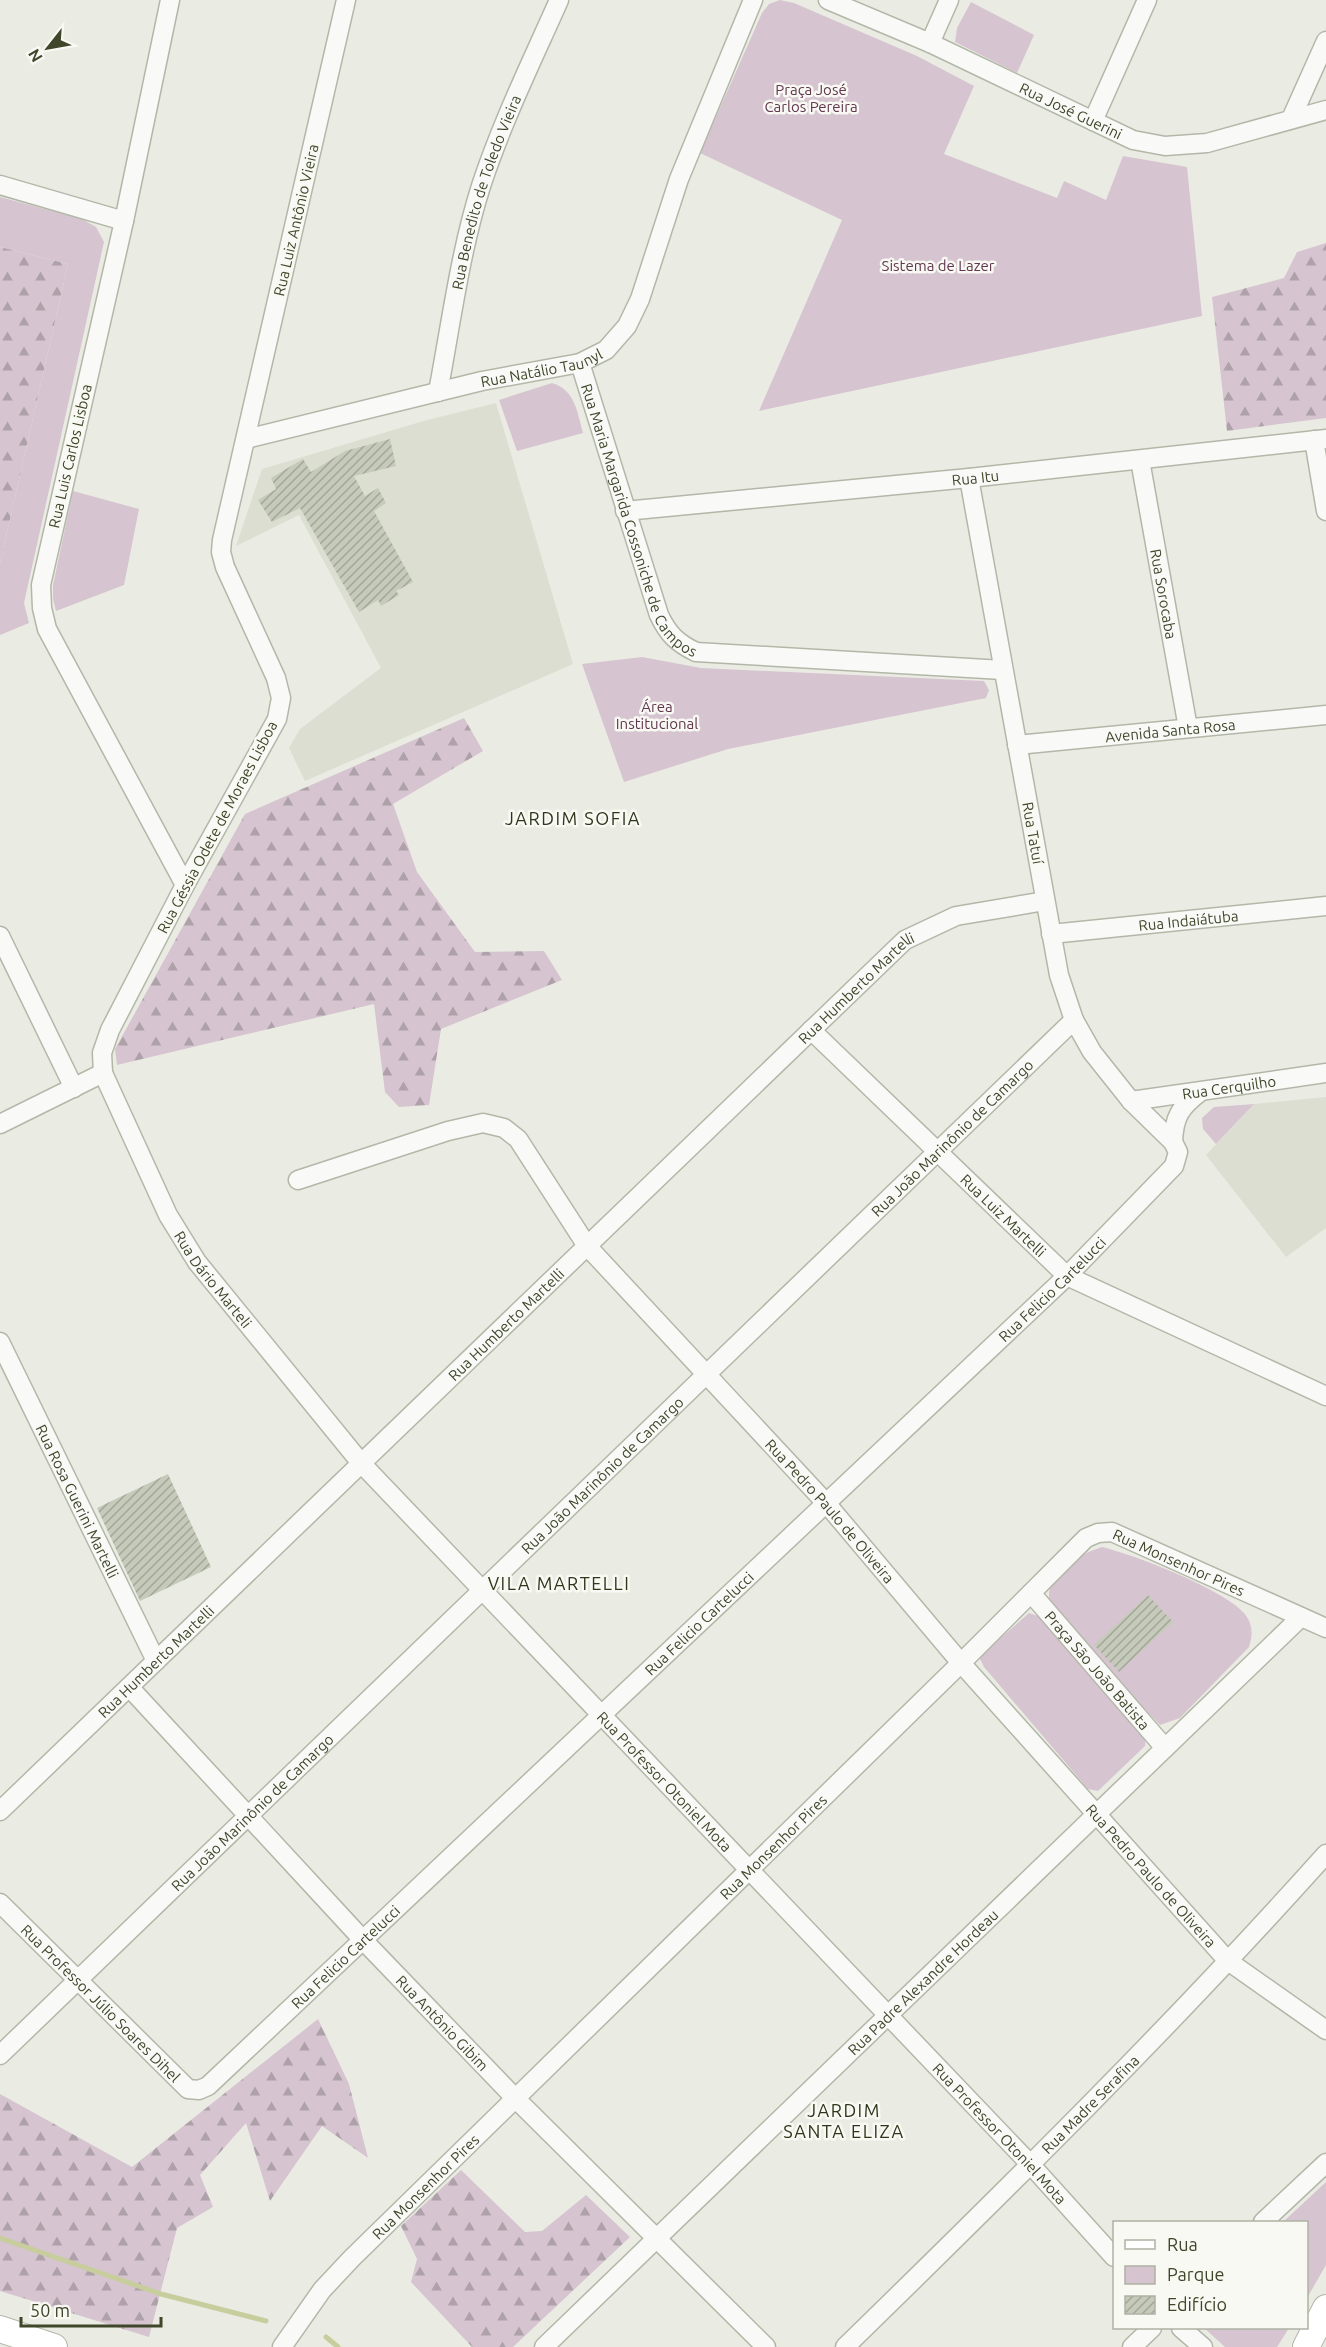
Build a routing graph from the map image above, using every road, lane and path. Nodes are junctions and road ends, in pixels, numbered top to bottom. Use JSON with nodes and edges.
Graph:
{"nodes":[{"id":1,"x":170,"y":0,"type":"edge"},
{"id":2,"x":346,"y":0,"type":"edge"},
{"id":3,"x":560,"y":0,"type":"edge"},
{"id":4,"x":753,"y":0,"type":"edge"},
{"id":5,"x":828,"y":0,"type":"edge"},
{"id":6,"x":949,"y":0,"type":"edge"},
{"id":7,"x":1147,"y":0,"type":"edge"},
{"id":8,"x":1326,"y":41,"type":"edge"},
{"id":9,"x":930,"y":43,"type":"junction"},
{"id":10,"x":1326,"y":110,"type":"edge"},
{"id":11,"x":1292,"y":119,"type":"junction"},
{"id":12,"x":1093,"y":121,"type":"junction"},
{"id":13,"x":0,"y":185,"type":"edge"},
{"id":14,"x":124,"y":221,"type":"junction"},
{"id":15,"x":580,"y":363,"type":"junction"},
{"id":16,"x":438,"y":392,"type":"junction"},
{"id":17,"x":246,"y":439,"type":"junction"},
{"id":18,"x":1320,"y":439,"type":"edge"},
{"id":19,"x":1140,"y":460,"type":"junction"},
{"id":20,"x":969,"y":478,"type":"junction"},
{"id":21,"x":625,"y":511,"type":"junction"},
{"id":22,"x":1326,"y":511,"type":"edge"},
{"id":23,"x":1004,"y":670,"type":"junction"},
{"id":24,"x":1326,"y":715,"type":"edge"},
{"id":25,"x":1188,"y":728,"type":"junction"},
{"id":26,"x":1017,"y":745,"type":"junction"},
{"id":27,"x":185,"y":885,"type":"junction"},
{"id":28,"x":1045,"y":901,"type":"junction"},
{"id":29,"x":1326,"y":906,"type":"edge"},
{"id":30,"x":1051,"y":934,"type":"junction"},
{"id":31,"x":0,"y":936,"type":"edge"},
{"id":32,"x":1074,"y":1020,"type":"junction"},
{"id":33,"x":811,"y":1030,"type":"junction"},
{"id":34,"x":103,"y":1073,"type":"junction"},
{"id":35,"x":1326,"y":1073,"type":"edge"},
{"id":36,"x":74,"y":1088,"type":"junction"},
{"id":37,"x":1203,"y":1091,"type":"junction"},
{"id":38,"x":1131,"y":1101,"type":"junction"},
{"id":39,"x":0,"y":1124,"type":"edge"},
{"id":40,"x":1176,"y":1147,"type":"junction"},
{"id":41,"x":938,"y":1154,"type":"junction"},
{"id":42,"x":298,"y":1180,"type":"dead end"},
{"id":43,"x":587,"y":1246,"type":"junction"},
{"id":44,"x":1067,"y":1276,"type":"junction"},
{"id":45,"x":0,"y":1342,"type":"edge"},
{"id":46,"x":707,"y":1375,"type":"junction"},
{"id":47,"x":1326,"y":1396,"type":"edge"},
{"id":48,"x":361,"y":1463,"type":"junction"},
{"id":49,"x":826,"y":1503,"type":"junction"},
{"id":50,"x":483,"y":1590,"type":"junction"},
{"id":51,"x":1031,"y":1593,"type":"junction"},
{"id":52,"x":1301,"y":1617,"type":"junction"},
{"id":53,"x":1326,"y":1628,"type":"edge"},
{"id":54,"x":156,"y":1661,"type":"junction"},
{"id":55,"x":962,"y":1663,"type":"junction"},
{"id":56,"x":130,"y":1688,"type":"junction"},
{"id":57,"x":602,"y":1715,"type":"junction"},
{"id":58,"x":1165,"y":1748,"type":"junction"},
{"id":59,"x":0,"y":1811,"type":"edge"},
{"id":60,"x":248,"y":1815,"type":"junction"},
{"id":61,"x":1096,"y":1815,"type":"junction"},
{"id":62,"x":1326,"y":1854,"type":"edge"},
{"id":63,"x":749,"y":1870,"type":"junction"},
{"id":64,"x":0,"y":1902,"type":"edge"},
{"id":65,"x":363,"y":1940,"type":"junction"},
{"id":66,"x":1228,"y":1961,"type":"junction"},
{"id":67,"x":76,"y":1979,"type":"junction"},
{"id":68,"x":888,"y":2015,"type":"junction"},
{"id":69,"x":1326,"y":2030,"type":"edge"},
{"id":70,"x":0,"y":2055,"type":"edge"},
{"id":71,"x":208,"y":2086,"type":"joint"},
{"id":72,"x":516,"y":2098,"type":"junction"},
{"id":73,"x":1326,"y":2163,"type":"edge"},
{"id":74,"x":1031,"y":2165,"type":"junction"},
{"id":75,"x":1265,"y":2221,"type":"edge"},
{"id":76,"x":655,"y":2239,"type":"junction"},
{"id":77,"x":1113,"y":2256,"type":"edge"},
{"id":78,"x":1326,"y":2308,"type":"edge"},
{"id":79,"x":0,"y":2329,"type":"edge"},
{"id":80,"x":1151,"y":2329,"type":"edge"},
{"id":81,"x":1182,"y":2329,"type":"edge"},
{"id":82,"x":54,"y":2347,"type":"edge"},
{"id":83,"x":282,"y":2347,"type":"edge"},
{"id":84,"x":544,"y":2347,"type":"edge"},
{"id":85,"x":766,"y":2347,"type":"edge"},
{"id":86,"x":845,"y":2347,"type":"edge"},
{"id":87,"x":1132,"y":2347,"type":"edge"},
{"id":88,"x":1203,"y":2347,"type":"edge"},
{"id":89,"x":1306,"y":2347,"type":"edge"}],
"edges":[{"from":1,"to":14,"type":"street","name":"Rua Luis Carlos Lisboa"},
{"from":2,"to":17,"type":"street","name":"Rua Luiz Antônio Vieira"},
{"from":3,"to":16,"type":"street","name":"Rua Benedito de Toledo Vieira"},
{"from":4,"to":15,"type":"street","name":"Rua Natálio Taunyl"},
{"from":5,"to":9,"type":"street","name":"Rua José Guerini"},
{"from":6,"to":9,"type":"street"},
{"from":7,"to":12,"type":"street"},
{"from":8,"to":11,"type":"street"},
{"from":9,"to":12,"type":"street","name":"Rua José Guerini"},
{"from":10,"to":11,"type":"street","name":"Rua José Guerini"},
{"from":11,"to":12,"type":"street","name":"Rua José Guerini"},
{"from":13,"to":14,"type":"street"},
{"from":14,"to":27,"type":"street","name":"Rua Luis Carlos Lisboa"},
{"from":15,"to":16,"type":"street","name":"Rua Natálio Taunyl"},
{"from":15,"to":21,"type":"street","name":"Rua Maria Margarida Cossoniche de Campos"},
{"from":16,"to":17,"type":"street","name":"Rua Natálio Taunyl"},
{"from":17,"to":27,"type":"street","name":"Rua Géssia Odete de Moraes Lisboa"},
{"from":18,"to":19,"type":"street","name":"Rua Itu"},
{"from":18,"to":22,"type":"street"},
{"from":19,"to":20,"type":"street","name":"Rua Itu"},
{"from":19,"to":25,"type":"street","name":"Rua Sorocaba"},
{"from":20,"to":21,"type":"street","name":"Rua Itu"},
{"from":20,"to":23,"type":"street","name":"Rua Tatuí"},
{"from":21,"to":23,"type":"street","name":"Rua Maria Margarida Cossoniche de Campos"},
{"from":23,"to":26,"type":"street","name":"Rua Tatuí"},
{"from":24,"to":25,"type":"street","name":"Avenida Santa Rosa"},
{"from":25,"to":26,"type":"street","name":"Avenida Santa Rosa"},
{"from":26,"to":28,"type":"street","name":"Rua Tatuí"},
{"from":27,"to":34,"type":"street","name":"Rua Géssia Odete de Moraes Lisboa"},
{"from":28,"to":30,"type":"street","name":"Rua Tatuí"},
{"from":28,"to":33,"type":"street","name":"Rua Humberto Martelli"},
{"from":29,"to":30,"type":"street","name":"Rua Indaiátuba"},
{"from":30,"to":32,"type":"street","name":"Rua Tatuí"},
{"from":31,"to":36,"type":"street"},
{"from":32,"to":38,"type":"street","name":"Rua Tatuí"},
{"from":32,"to":41,"type":"street","name":"Rua João Marinônio de Camargo"},
{"from":33,"to":41,"type":"street","name":"Rua Luiz Martelli"},
{"from":33,"to":43,"type":"street","name":"Rua Humberto Martelli"},
{"from":34,"to":36,"type":"street"},
{"from":34,"to":48,"type":"street","name":"Rua Dário Marteli"},
{"from":35,"to":37,"type":"street","name":"Rua Cerquilho"},
{"from":36,"to":39,"type":"street"},
{"from":37,"to":38,"type":"street","name":"Rua Cerquilho"},
{"from":37,"to":40,"type":"street","name":"Rua Felicio Cartelucci"},
{"from":38,"to":40,"type":"street","name":"Rua Tatuí"},
{"from":40,"to":44,"type":"street","name":"Rua Felicio Cartelucci"},
{"from":41,"to":44,"type":"street","name":"Rua Luiz Martelli"},
{"from":41,"to":46,"type":"street","name":"Rua João Marinônio de Camargo"},
{"from":42,"to":43,"type":"street","name":"Rua Pedro Paulo de Oliveira"},
{"from":43,"to":46,"type":"street","name":"Rua Pedro Paulo de Oliveira"},
{"from":43,"to":48,"type":"street","name":"Rua Humberto Martelli"},
{"from":44,"to":47,"type":"street","name":"Rua Luiz Martelli"},
{"from":44,"to":49,"type":"street","name":"Rua Felicio Cartelucci"},
{"from":45,"to":54,"type":"street","name":"Rua Rosa Guerini Martelli"},
{"from":46,"to":49,"type":"street","name":"Rua Pedro Paulo de Oliveira"},
{"from":46,"to":50,"type":"street","name":"Rua João Marinônio de Camargo"},
{"from":48,"to":50,"type":"street","name":"Rua Professor Otoniel Mota"},
{"from":48,"to":54,"type":"street","name":"Rua Humberto Martelli"},
{"from":49,"to":55,"type":"street","name":"Rua Pedro Paulo de Oliveira"},
{"from":49,"to":57,"type":"street","name":"Rua Felicio Cartelucci"},
{"from":50,"to":57,"type":"street","name":"Rua Professor Otoniel Mota"},
{"from":50,"to":60,"type":"street","name":"Rua João Marinônio de Camargo"},
{"from":51,"to":52,"type":"street","name":"Rua Monsenhor Pires"},
{"from":51,"to":55,"type":"street","name":"Rua Monsenhor Pires"},
{"from":51,"to":58,"type":"street","name":"Praça São João Batista"},
{"from":52,"to":53,"type":"street","name":"Rua Monsenhor Pires"},
{"from":52,"to":58,"type":"street","name":"Rua Padre Alexandre Hordeau"},
{"from":54,"to":56,"type":"street","name":"Rua Humberto Martelli"},
{"from":55,"to":61,"type":"street","name":"Rua Pedro Paulo de Oliveira"},
{"from":55,"to":63,"type":"street","name":"Rua Monsenhor Pires"},
{"from":56,"to":59,"type":"street","name":"Rua Humberto Martelli"},
{"from":56,"to":60,"type":"street","name":"Rua Antônio Gibim"},
{"from":57,"to":63,"type":"street","name":"Rua Professor Otoniel Mota"},
{"from":57,"to":65,"type":"street","name":"Rua Felicio Cartelucci"},
{"from":58,"to":61,"type":"street","name":"Rua Padre Alexandre Hordeau"},
{"from":60,"to":65,"type":"street","name":"Rua Antônio Gibim"},
{"from":60,"to":67,"type":"street","name":"Rua João Marinônio de Camargo"},
{"from":61,"to":66,"type":"street","name":"Rua Pedro Paulo de Oliveira"},
{"from":61,"to":68,"type":"street","name":"Rua Padre Alexandre Hordeau"},
{"from":62,"to":66,"type":"street","name":"Rua Madre Serafina"},
{"from":63,"to":68,"type":"street","name":"Rua Professor Otoniel Mota"},
{"from":63,"to":72,"type":"street","name":"Rua Monsenhor Pires"},
{"from":64,"to":67,"type":"street","name":"Rua Professor Júlio Soares Dihel"},
{"from":65,"to":71,"type":"street","name":"Rua Felicio Cartelucci"},
{"from":65,"to":72,"type":"street","name":"Rua Antônio Gibim"},
{"from":66,"to":69,"type":"street","name":"Rua Pedro Paulo de Oliveira"},
{"from":66,"to":74,"type":"street","name":"Rua Madre Serafina"},
{"from":67,"to":70,"type":"street","name":"Rua João Marinônio de Camargo"},
{"from":67,"to":71,"type":"street","name":"Rua Professor Júlio Soares Dihel"},
{"from":68,"to":74,"type":"street","name":"Rua Professor Otoniel Mota"},
{"from":68,"to":76,"type":"street","name":"Rua Padre Alexandre Hordeau"},
{"from":72,"to":76,"type":"street","name":"Rua Antônio Gibim"},
{"from":72,"to":83,"type":"street","name":"Rua Monsenhor Pires"},
{"from":73,"to":75,"type":"street"},
{"from":74,"to":77,"type":"street","name":"Rua Professor Otoniel Mota"},
{"from":74,"to":86,"type":"street","name":"Rua Madre Serafina"},
{"from":76,"to":84,"type":"street","name":"Rua Padre Alexandre Hordeau"},
{"from":76,"to":85,"type":"street","name":"Rua Antônio Gibim"},
{"from":78,"to":89,"type":"street"},
{"from":79,"to":82,"type":"street"},
{"from":80,"to":87,"type":"street"},
{"from":81,"to":88,"type":"street"}]}
